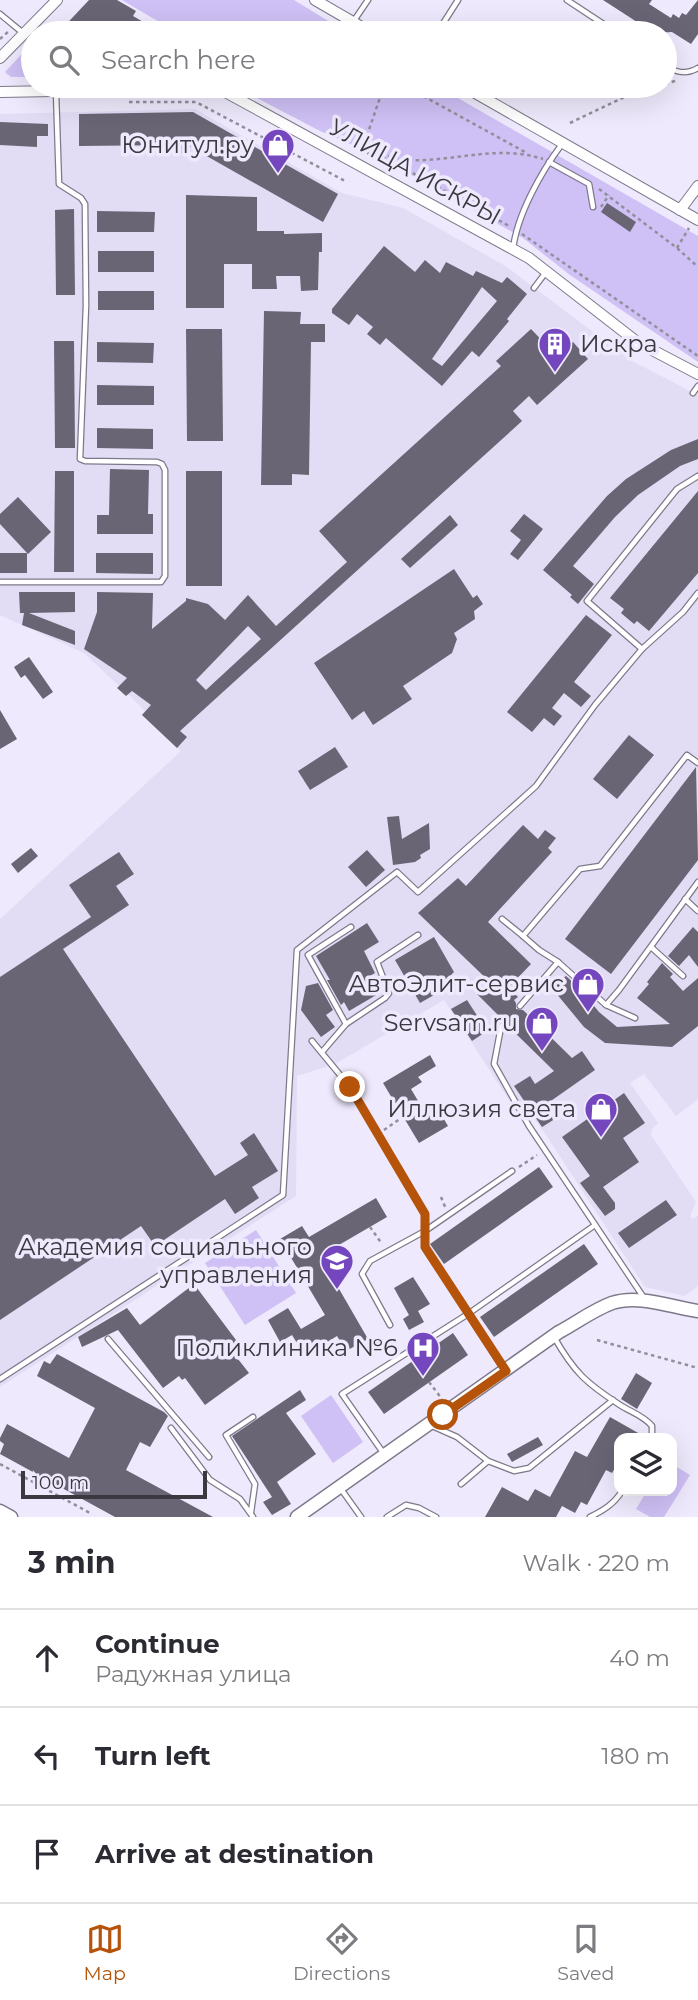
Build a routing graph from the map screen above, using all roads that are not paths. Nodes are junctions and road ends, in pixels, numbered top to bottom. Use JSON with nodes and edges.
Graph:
{"nodes":[{"id":1,"x":57,"y":0,"type":"edge"},
{"id":2,"x":315,"y":0,"type":"edge"},
{"id":3,"x":368,"y":0,"type":"edge"},
{"id":4,"x":458,"y":0,"type":"edge"},
{"id":5,"x":567,"y":0,"type":"edge"},
{"id":6,"x":0,"y":14,"type":"edge"},
{"id":7,"x":37,"y":21,"type":"edge"},
{"id":8,"x":351,"y":21,"type":"edge"},
{"id":9,"x":354,"y":21,"type":"edge"},
{"id":10,"x":445,"y":21,"type":"edge"},
{"id":11,"x":599,"y":21,"type":"edge"},
{"id":12,"x":21,"y":32,"type":"edge"},
{"id":13,"x":21,"y":37,"type":"edge"},
{"id":14,"x":0,"y":58,"type":"edge"},
{"id":15,"x":698,"y":68,"type":"edge"},
{"id":16,"x":677,"y":72,"type":"edge"},
{"id":17,"x":21,"y":91,"type":"edge"},
{"id":18,"x":0,"y":92,"type":"edge"},
{"id":19,"x":56,"y":98,"type":"edge"},
{"id":20,"x":236,"y":98,"type":"edge"},
{"id":21,"x":484,"y":98,"type":"edge"},
{"id":22,"x":563,"y":142,"type":"junction"},
{"id":23,"x":550,"y":162,"type":"junction"},
{"id":24,"x":698,"y":186,"type":"edge"},
{"id":25,"x":593,"y":207,"type":"dead end"},
{"id":26,"x":680,"y":209,"type":"junction"},
{"id":27,"x":698,"y":220,"type":"edge"},
{"id":28,"x":513,"y":250,"type":"junction"},
{"id":29,"x":546,"y":272,"type":"junction"},
{"id":30,"x":534,"y":288,"type":"dead end"},
{"id":31,"x":698,"y":374,"type":"edge"},
{"id":32,"x":698,"y":386,"type":"edge"},
{"id":33,"x":693,"y":393,"type":"dead end"},
{"id":34,"x":698,"y":476,"type":"edge"},
{"id":35,"x":0,"y":582,"type":"edge"},
{"id":36,"x":698,"y":593,"type":"edge"},
{"id":37,"x":642,"y":649,"type":"junction"},
{"id":38,"x":698,"y":763,"type":"edge"},
{"id":39,"x":698,"y":882,"type":"edge"},
{"id":40,"x":685,"y":899,"type":"junction"},
{"id":41,"x":698,"y":911,"type":"edge"},
{"id":42,"x":502,"y":919,"type":"dead end"},
{"id":43,"x":351,"y":927,"type":"dead end"},
{"id":44,"x":418,"y":935,"type":"dead end"},
{"id":45,"x":523,"y":936,"type":"junction"},
{"id":46,"x":651,"y":947,"type":"junction"},
{"id":47,"x":558,"y":962,"type":"junction"},
{"id":48,"x":683,"y":976,"type":"dead end"},
{"id":49,"x":606,"y":1005,"type":"junction"},
{"id":50,"x":520,"y":1006,"type":"dead end"},
{"id":51,"x":635,"y":1018,"type":"dead end"},
{"id":52,"x":505,"y":1022,"type":"dead end"},
{"id":53,"x":346,"y":1024,"type":"junction"},
{"id":54,"x":312,"y":1041,"type":"dead end"},
{"id":55,"x":322,"y":1052,"type":"junction"},
{"id":56,"x":512,"y":1171,"type":"road end"},
{"id":57,"x":595,"y":1225,"type":"junction"},
{"id":58,"x":425,"y":1231,"type":"junction"},
{"id":59,"x":647,"y":1301,"type":"junction"},
{"id":60,"x":693,"y":1308,"type":"edge"},
{"id":61,"x":467,"y":1314,"type":"junction"},
{"id":62,"x":390,"y":1325,"type":"dead end"},
{"id":63,"x":553,"y":1337,"type":"junction"},
{"id":64,"x":108,"y":1339,"type":"dead end"},
{"id":65,"x":506,"y":1371,"type":"junction"},
{"id":66,"x":0,"y":1378,"type":"edge"},
{"id":67,"x":613,"y":1400,"type":"junction"},
{"id":68,"x":253,"y":1417,"type":"dead end"},
{"id":69,"x":429,"y":1424,"type":"junction"},
{"id":70,"x":171,"y":1429,"type":"dead end"},
{"id":71,"x":652,"y":1433,"type":"edge"},
{"id":72,"x":384,"y":1455,"type":"junction"},
{"id":73,"x":209,"y":1457,"type":"dead end"},
{"id":74,"x":488,"y":1461,"type":"junction"},
{"id":75,"x":461,"y":1484,"type":"dead end"},
{"id":76,"x":340,"y":1487,"type":"junction"},
{"id":77,"x":619,"y":1496,"type":"edge"},
{"id":78,"x":0,"y":1511,"type":"edge"},
{"id":79,"x":252,"y":1515,"type":"edge"},
{"id":80,"x":11,"y":1517,"type":"edge"},
{"id":81,"x":297,"y":1517,"type":"edge"},
{"id":82,"x":361,"y":1517,"type":"edge"},
{"id":83,"x":387,"y":1517,"type":"edge"},
{"id":84,"x":436,"y":1517,"type":"edge"},
{"id":85,"x":590,"y":1517,"type":"edge"}],
"edges":[{"from":1,"to":7,"type":"street"},
{"from":2,"to":8,"type":"street"},
{"from":3,"to":9,"type":"lane"},
{"from":4,"to":10,"type":"lane"},
{"from":5,"to":11,"type":"lane"},
{"from":6,"to":12,"type":"lane"},
{"from":13,"to":14,"type":"street"},
{"from":15,"to":16,"type":"lane"},
{"from":17,"to":18,"type":"street","name":"УЛИЦА ИСКРЫ"},
{"from":19,"to":35,"type":"lane"},
{"from":20,"to":28,"type":"street","name":"УЛИЦА ИСКРЫ"},
{"from":21,"to":22,"type":"street"},
{"from":22,"to":23,"type":"lane"},
{"from":22,"to":26,"type":"street"},
{"from":23,"to":25,"type":"lane"},
{"from":23,"to":28,"type":"lane"},
{"from":24,"to":26,"type":"street"},
{"from":26,"to":27,"type":"street"},
{"from":28,"to":29,"type":"street","name":"УЛИЦА ИСКРЫ"},
{"from":29,"to":30,"type":"lane"},
{"from":29,"to":31,"type":"street","name":"УЛИЦА ИСКРЫ"},
{"from":32,"to":33,"type":"lane"},
{"from":34,"to":37,"type":"lane"},
{"from":36,"to":37,"type":"lane"},
{"from":37,"to":66,"type":"lane"},
{"from":38,"to":45,"type":"lane"},
{"from":39,"to":40,"type":"lane"},
{"from":40,"to":41,"type":"lane"},
{"from":40,"to":46,"type":"lane"},
{"from":42,"to":45,"type":"lane"},
{"from":43,"to":53,"type":"lane"},
{"from":44,"to":53,"type":"lane"},
{"from":45,"to":47,"type":"lane"},
{"from":46,"to":48,"type":"lane"},
{"from":46,"to":49,"type":"lane"},
{"from":47,"to":49,"type":"lane"},
{"from":47,"to":50,"type":"lane"},
{"from":49,"to":51,"type":"lane"},
{"from":52,"to":57,"type":"lane"},
{"from":53,"to":55,"type":"lane"},
{"from":54,"to":55,"type":"lane"},
{"from":55,"to":58,"type":"lane"},
{"from":56,"to":58,"type":"lane"},
{"from":57,"to":59,"type":"lane"},
{"from":57,"to":61,"type":"lane"},
{"from":58,"to":61,"type":"lane"},
{"from":58,"to":62,"type":"lane"},
{"from":59,"to":60,"type":"street"},
{"from":59,"to":63,"type":"street"},
{"from":61,"to":65,"type":"lane"},
{"from":61,"to":72,"type":"lane"},
{"from":63,"to":65,"type":"street"},
{"from":63,"to":67,"type":"lane"},
{"from":64,"to":73,"type":"lane"},
{"from":65,"to":69,"type":"street"},
{"from":67,"to":71,"type":"lane"},
{"from":67,"to":74,"type":"lane"},
{"from":68,"to":79,"type":"lane"},
{"from":69,"to":72,"type":"street"},
{"from":69,"to":74,"type":"lane"},
{"from":70,"to":79,"type":"lane"},
{"from":72,"to":76,"type":"street"},
{"from":74,"to":75,"type":"lane"},
{"from":76,"to":81,"type":"street"},
{"from":76,"to":82,"type":"lane"},
{"from":77,"to":85,"type":"lane"},
{"from":78,"to":80,"type":"street"},
{"from":83,"to":84,"type":"lane"}]}
